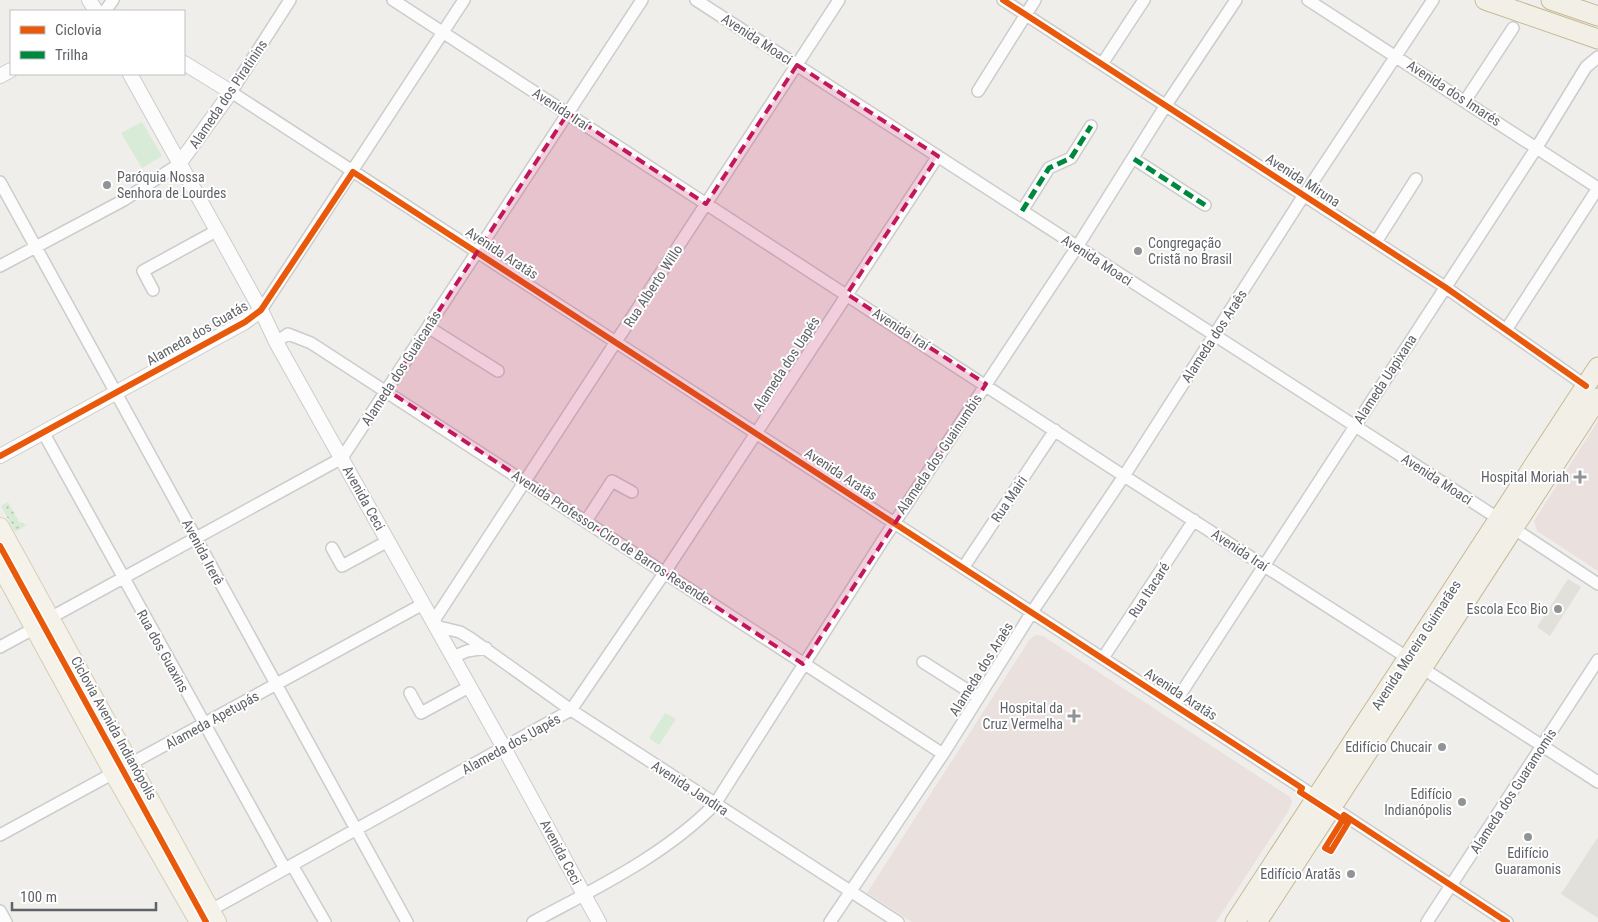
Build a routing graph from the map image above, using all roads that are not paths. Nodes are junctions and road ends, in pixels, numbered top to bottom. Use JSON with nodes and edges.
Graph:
{"nodes":[{"id":1,"x":290,"y":0,"type":"edge"},
{"id":2,"x":393,"y":0,"type":"edge"},
{"id":3,"x":464,"y":0,"type":"edge"},
{"id":4,"x":642,"y":0,"type":"edge"},
{"id":5,"x":696,"y":0,"type":"edge"},
{"id":6,"x":839,"y":0,"type":"edge"},
{"id":7,"x":1003,"y":0,"type":"edge"},
{"id":8,"x":1035,"y":0,"type":"edge"},
{"id":9,"x":1144,"y":0,"type":"edge"},
{"id":10,"x":1236,"y":0,"type":"edge"},
{"id":11,"x":1308,"y":0,"type":"edge"},
{"id":12,"x":1434,"y":0,"type":"edge"},
{"id":13,"x":1486,"y":0,"type":"edge"},
{"id":14,"x":1551,"y":0,"type":"edge"},
{"id":15,"x":1026,"y":15,"type":"junction"},
{"id":16,"x":1598,"y":16,"type":"edge"},
{"id":17,"x":1513,"y":28,"type":"dead end"},
{"id":18,"x":443,"y":33,"type":"junction"},
{"id":19,"x":1598,"y":39,"type":"edge"},
{"id":20,"x":1396,"y":56,"type":"junction"},
{"id":21,"x":1598,"y":57,"type":"edge"},
{"id":22,"x":185,"y":64,"type":"edge"},
{"id":23,"x":1102,"y":64,"type":"junction"},
{"id":24,"x":797,"y":65,"type":"junction"},
{"id":25,"x":131,"y":75,"type":"edge"},
{"id":26,"x":978,"y":91,"type":"dead end"},
{"id":27,"x":231,"y":92,"type":"junction"},
{"id":28,"x":1465,"y":101,"type":"junction"},
{"id":29,"x":1166,"y":105,"type":"junction"},
{"id":30,"x":568,"y":113,"type":"junction"},
{"id":31,"x":1091,"y":126,"type":"dead end"},
{"id":32,"x":1537,"y":147,"type":"junction"},
{"id":33,"x":938,"y":156,"type":"junction"},
{"id":34,"x":1134,"y":159,"type":"junction"},
{"id":35,"x":180,"y":164,"type":"junction"},
{"id":36,"x":353,"y":172,"type":"junction"},
{"id":37,"x":1416,"y":179,"type":"dead end"},
{"id":38,"x":0,"y":182,"type":"edge"},
{"id":39,"x":1598,"y":188,"type":"edge"},
{"id":40,"x":1304,"y":195,"type":"junction"},
{"id":41,"x":706,"y":204,"type":"junction"},
{"id":42,"x":1205,"y":205,"type":"dead end"},
{"id":43,"x":1022,"y":210,"type":"junction"},
{"id":44,"x":216,"y":231,"type":"junction"},
{"id":45,"x":1376,"y":242,"type":"junction"},
{"id":46,"x":35,"y":247,"type":"junction"},
{"id":47,"x":1077,"y":247,"type":"junction"},
{"id":48,"x":477,"y":252,"type":"junction"},
{"id":49,"x":0,"y":266,"type":"edge"},
{"id":50,"x":1445,"y":287,"type":"junction"},
{"id":51,"x":153,"y":290,"type":"dead end"},
{"id":52,"x":847,"y":294,"type":"junction"},
{"id":53,"x":261,"y":310,"type":"junction"},
{"id":54,"x":428,"y":327,"type":"junction"},
{"id":55,"x":1506,"y":330,"type":"junction"},
{"id":56,"x":1215,"y":336,"type":"junction"},
{"id":57,"x":276,"y":342,"type":"junction"},
{"id":58,"x":616,"y":343,"type":"junction"},
{"id":59,"x":1598,"y":367,"type":"edge"},
{"id":60,"x":498,"y":371,"type":"dead end"},
{"id":61,"x":986,"y":384,"type":"junction"},
{"id":62,"x":387,"y":390,"type":"junction"},
{"id":63,"x":1592,"y":392,"type":"edge"},
{"id":64,"x":116,"y":393,"type":"junction"},
{"id":65,"x":1355,"y":426,"type":"junction"},
{"id":66,"x":1055,"y":430,"type":"junction"},
{"id":67,"x":43,"y":432,"type":"junction"},
{"id":68,"x":756,"y":433,"type":"junction"},
{"id":69,"x":0,"y":456,"type":"edge"},
{"id":70,"x":342,"y":458,"type":"junction"},
{"id":71,"x":1124,"y":476,"type":"junction"},
{"id":72,"x":526,"y":482,"type":"junction"},
{"id":73,"x":632,"y":492,"type":"dead end"},
{"id":74,"x":1194,"y":520,"type":"junction"},
{"id":75,"x":586,"y":521,"type":"junction"},
{"id":76,"x":894,"y":523,"type":"junction"},
{"id":77,"x":1506,"y":524,"type":"junction"},
{"id":78,"x":0,"y":526,"type":"edge"},
{"id":79,"x":196,"y":537,"type":"junction"},
{"id":80,"x":388,"y":541,"type":"junction"},
{"id":81,"x":332,"y":548,"type":"dead end"},
{"id":82,"x":0,"y":565,"type":"edge"},
{"id":83,"x":1264,"y":565,"type":"junction"},
{"id":84,"x":963,"y":568,"type":"junction"},
{"id":85,"x":665,"y":572,"type":"junction"},
{"id":86,"x":123,"y":578,"type":"junction"},
{"id":87,"x":1598,"y":584,"type":"edge"},
{"id":88,"x":423,"y":604,"type":"junction"},
{"id":89,"x":1032,"y":612,"type":"junction"},
{"id":90,"x":50,"y":618,"type":"junction"},
{"id":91,"x":434,"y":624,"type":"junction"},
{"id":92,"x":35,"y":628,"type":"junction"},
{"id":93,"x":0,"y":647,"type":"edge"},
{"id":94,"x":486,"y":648,"type":"junction"},
{"id":95,"x":453,"y":657,"type":"junction"},
{"id":96,"x":1103,"y":658,"type":"junction"},
{"id":97,"x":1598,"y":660,"type":"edge"},
{"id":98,"x":923,"y":662,"type":"dead end"},
{"id":99,"x":1415,"y":663,"type":"junction"},
{"id":100,"x":803,"y":664,"type":"junction"},
{"id":101,"x":1588,"y":676,"type":"junction"},
{"id":102,"x":1598,"y":683,"type":"edge"},
{"id":103,"x":275,"y":685,"type":"junction"},
{"id":104,"x":469,"y":687,"type":"junction"},
{"id":105,"x":410,"y":693,"type":"dead end"},
{"id":106,"x":978,"y":697,"type":"junction"},
{"id":107,"x":1174,"y":704,"type":"junction"},
{"id":108,"x":572,"y":710,"type":"junction"},
{"id":109,"x":204,"y":724,"type":"junction"},
{"id":110,"x":1542,"y":746,"type":"junction"},
{"id":111,"x":504,"y":748,"type":"junction"},
{"id":112,"x":943,"y":754,"type":"junction"},
{"id":113,"x":130,"y":765,"type":"junction"},
{"id":114,"x":114,"y":774,"type":"junction"},
{"id":115,"x":1598,"y":782,"type":"edge"},
{"id":116,"x":1324,"y":802,"type":"junction"},
{"id":117,"x":715,"y":804,"type":"junction"},
{"id":118,"x":356,"y":830,"type":"junction"},
{"id":119,"x":0,"y":835,"type":"edge"},
{"id":120,"x":289,"y":867,"type":"junction"},
{"id":121,"x":1451,"y":886,"type":"junction"},
{"id":122,"x":852,"y":892,"type":"junction"},
{"id":123,"x":583,"y":894,"type":"junction"},
{"id":124,"x":0,"y":911,"type":"edge"},
{"id":125,"x":202,"y":919,"type":"edge"},
{"id":126,"x":6,"y":922,"type":"edge"},
{"id":127,"x":325,"y":922,"type":"edge"},
{"id":128,"x":407,"y":922,"type":"edge"},
{"id":129,"x":533,"y":922,"type":"edge"},
{"id":130,"x":599,"y":922,"type":"edge"},
{"id":131,"x":830,"y":922,"type":"edge"},
{"id":132,"x":898,"y":922,"type":"edge"},
{"id":133,"x":1235,"y":922,"type":"edge"},
{"id":134,"x":1257,"y":922,"type":"edge"},
{"id":135,"x":1428,"y":922,"type":"edge"},
{"id":136,"x":1507,"y":922,"type":"edge"}],
"edges":[{"from":1,"to":27,"type":"street","name":"Alameda dos Piratinins"},
{"from":2,"to":18,"type":"street","name":"Avenida Iraí"},
{"from":3,"to":18,"type":"street","name":"Alameda dos Guatás"},
{"from":4,"to":30,"type":"street","name":"Alameda dos Guaicanãs"},
{"from":5,"to":24,"type":"street","name":"Avenida Moaci"},
{"from":6,"to":24,"type":"street","name":"Rua Alberto Willo"},
{"from":7,"to":15,"type":"street","name":"Avenida Miruna"},
{"from":8,"to":15,"type":"street"},
{"from":9,"to":23,"type":"street"},
{"from":10,"to":29,"type":"street","name":"Alameda dos Guainumbis"},
{"from":11,"to":20,"type":"street","name":"Avenida dos Imarés"},
{"from":12,"to":20,"type":"street","name":"Alameda dos Araês"},
{"from":13,"to":19,"type":"highway"},
{"from":14,"to":16,"type":"highway"},
{"from":15,"to":23,"type":"street","name":"Avenida Miruna"},
{"from":15,"to":26,"type":"street"},
{"from":17,"to":28,"type":"street"},
{"from":18,"to":30,"type":"street","name":"Avenida Iraí"},
{"from":18,"to":36,"type":"street","name":"Alameda dos Guatás"},
{"from":20,"to":28,"type":"street","name":"Avenida dos Imarés"},
{"from":20,"to":40,"type":"street","name":"Alameda dos Araês"},
{"from":21,"to":32,"type":"street","name":"Alameda Uapixana"},
{"from":22,"to":27,"type":"street","name":"Avenida Aratãs"},
{"from":23,"to":29,"type":"street","name":"Avenida Miruna"},
{"from":24,"to":33,"type":"street","name":"Avenida Moaci"},
{"from":24,"to":41,"type":"street","name":"Rua Alberto Willo"},
{"from":25,"to":35,"type":"street","name":"Avenida Ceci"},
{"from":27,"to":35,"type":"street","name":"Alameda dos Piratinins"},
{"from":27,"to":36,"type":"street","name":"Avenida Aratãs"},
{"from":28,"to":32,"type":"street","name":"Avenida dos Imarés"},
{"from":29,"to":34,"type":"street","name":"Alameda dos Guainumbis"},
{"from":29,"to":40,"type":"street","name":"Avenida Miruna"},
{"from":30,"to":41,"type":"street","name":"Avenida Iraí"},
{"from":30,"to":48,"type":"street","name":"Alameda dos Guaicanãs"},
{"from":31,"to":43,"type":"street"},
{"from":32,"to":39,"type":"street","name":"Avenida dos Imarés"},
{"from":32,"to":50,"type":"street","name":"Alameda Uapixana"},
{"from":33,"to":43,"type":"street","name":"Avenida Moaci"},
{"from":33,"to":52,"type":"street","name":"Alameda dos Uapés"},
{"from":34,"to":42,"type":"street"},
{"from":34,"to":47,"type":"street","name":"Alameda dos Guainumbis"},
{"from":35,"to":44,"type":"street","name":"Avenida Ceci"},
{"from":35,"to":46,"type":"street","name":"Alameda dos Piratinins"},
{"from":36,"to":48,"type":"street","name":"Avenida Aratãs"},
{"from":36,"to":53,"type":"street","name":"Alameda dos Guatás"},
{"from":37,"to":45,"type":"street"},
{"from":38,"to":46,"type":"street","name":"Avenida Irerê"},
{"from":39,"to":55,"type":"street"},
{"from":40,"to":45,"type":"street","name":"Avenida Miruna"},
{"from":40,"to":56,"type":"street","name":"Alameda dos Araês"},
{"from":41,"to":52,"type":"street","name":"Avenida Iraí"},
{"from":41,"to":58,"type":"street","name":"Rua Alberto Willo"},
{"from":43,"to":47,"type":"street","name":"Avenida Moaci"},
{"from":44,"to":51,"type":"street"},
{"from":44,"to":53,"type":"street","name":"Avenida Ceci"},
{"from":45,"to":50,"type":"street","name":"Avenida Miruna"},
{"from":46,"to":49,"type":"street","name":"Alameda dos Piratinins"},
{"from":46,"to":64,"type":"street","name":"Avenida Irerê"},
{"from":47,"to":56,"type":"street","name":"Avenida Moaci"},
{"from":47,"to":61,"type":"street","name":"Alameda dos Guainumbis"},
{"from":48,"to":54,"type":"street","name":"Alameda dos Guaicanãs"},
{"from":48,"to":58,"type":"street","name":"Avenida Aratãs"},
{"from":50,"to":55,"type":"street","name":"Avenida Miruna"},
{"from":50,"to":65,"type":"street","name":"Alameda Uapixana"},
{"from":52,"to":61,"type":"street","name":"Avenida Iraí"},
{"from":52,"to":68,"type":"street","name":"Alameda dos Uapés"},
{"from":53,"to":57,"type":"street","name":"Avenida Ceci"},
{"from":53,"to":64,"type":"street","name":"Alameda dos Guatás"},
{"from":54,"to":60,"type":"street"},
{"from":54,"to":62,"type":"street","name":"Alameda dos Guaicanãs"},
{"from":55,"to":63,"type":"street","name":"Avenida Miruna"},
{"from":56,"to":65,"type":"street","name":"Avenida Moaci"},
{"from":56,"to":71,"type":"street","name":"Alameda dos Araês"},
{"from":57,"to":62,"type":"street","name":"Avenida Professor Ciro de Barros Resende"},
{"from":57,"to":70,"type":"street","name":"Avenida Ceci"},
{"from":58,"to":68,"type":"street","name":"Avenida Aratãs"},
{"from":58,"to":72,"type":"street","name":"Rua Alberto Willo"},
{"from":59,"to":63,"type":"highway","name":"Avenida Moreira Guimarães"},
{"from":61,"to":66,"type":"street","name":"Avenida Iraí"},
{"from":61,"to":76,"type":"street","name":"Alameda dos Guainumbis"},
{"from":62,"to":70,"type":"street","name":"Alameda dos Guaicanãs"},
{"from":62,"to":72,"type":"street","name":"Avenida Professor Ciro de Barros Resende"},
{"from":63,"to":77,"type":"highway","name":"Avenida Moreira Guimarães"},
{"from":64,"to":67,"type":"street","name":"Alameda dos Guatás"},
{"from":64,"to":79,"type":"street","name":"Avenida Irerê"},
{"from":65,"to":77,"type":"street","name":"Avenida Moaci"},
{"from":65,"to":83,"type":"street","name":"Alameda Uapixana"},
{"from":66,"to":71,"type":"street","name":"Avenida Iraí"},
{"from":66,"to":84,"type":"street","name":"Rua Mairi"},
{"from":67,"to":69,"type":"street","name":"Alameda dos Guatás"},
{"from":67,"to":86,"type":"street","name":"Rua dos Guaxins"},
{"from":68,"to":76,"type":"street","name":"Avenida Aratãs"},
{"from":68,"to":85,"type":"street","name":"Alameda dos Uapés"},
{"from":70,"to":79,"type":"street","name":"Alameda dos Guaicanãs"},
{"from":70,"to":80,"type":"street","name":"Avenida Ceci"},
{"from":71,"to":74,"type":"street","name":"Avenida Iraí"},
{"from":71,"to":89,"type":"street","name":"Alameda dos Araês"},
{"from":72,"to":75,"type":"street","name":"Avenida Professor Ciro de Barros Resende"},
{"from":72,"to":91,"type":"street","name":"Rua Alberto Willo"},
{"from":73,"to":75,"type":"street"},
{"from":74,"to":83,"type":"street","name":"Avenida Iraí"},
{"from":74,"to":96,"type":"street","name":"Rua Itacaré"},
{"from":75,"to":85,"type":"street","name":"Avenida Professor Ciro de Barros Resende"},
{"from":76,"to":84,"type":"street","name":"Avenida Aratãs"},
{"from":76,"to":100,"type":"street","name":"Alameda dos Guainumbis"},
{"from":77,"to":87,"type":"street","name":"Avenida Moaci"},
{"from":77,"to":99,"type":"highway","name":"Avenida Moreira Guimarães"},
{"from":78,"to":90,"type":"main road"},
{"from":79,"to":86,"type":"street","name":"Alameda dos Guaicanãs"},
{"from":79,"to":103,"type":"street","name":"Avenida Irerê"},
{"from":80,"to":81,"type":"street"},
{"from":80,"to":88,"type":"street","name":"Avenida Ceci"},
{"from":82,"to":92,"type":"main road"},
{"from":83,"to":99,"type":"street","name":"Avenida Iraí"},
{"from":83,"to":107,"type":"street","name":"Alameda Uapixana"},
{"from":84,"to":89,"type":"street","name":"Avenida Aratãs"},
{"from":85,"to":100,"type":"street","name":"Avenida Professor Ciro de Barros Resende"},
{"from":85,"to":108,"type":"street","name":"Alameda dos Uapés"},
{"from":86,"to":90,"type":"street","name":"Alameda dos Guaicanãs"},
{"from":86,"to":109,"type":"street","name":"Rua dos Guaxins"},
{"from":88,"to":91,"type":"street","name":"Avenida Ceci"},
{"from":88,"to":103,"type":"street","name":"Alameda Apetupás"},
{"from":89,"to":96,"type":"street","name":"Avenida Aratãs"},
{"from":89,"to":106,"type":"street","name":"Alameda dos Araês"},
{"from":90,"to":113,"type":"main road"},
{"from":91,"to":94,"type":"street","name":"Avenida Jandira"},
{"from":91,"to":95,"type":"street","name":"Avenida Ceci"},
{"from":92,"to":93,"type":"street"},
{"from":92,"to":114,"type":"main road"},
{"from":94,"to":95,"type":"street"},
{"from":94,"to":108,"type":"street","name":"Avenida Jandira"},
{"from":95,"to":104,"type":"street","name":"Avenida Ceci"},
{"from":96,"to":107,"type":"street","name":"Avenida Aratãs"},
{"from":97,"to":101,"type":"street","name":"Alameda dos Guaramomis"},
{"from":98,"to":106,"type":"street"},
{"from":99,"to":110,"type":"street","name":"Avenida Iraí"},
{"from":99,"to":116,"type":"highway","name":"Avenida Moreira Guimarães"},
{"from":100,"to":112,"type":"street","name":"Avenida Professor Ciro de Barros Resende"},
{"from":100,"to":117,"type":"street","name":"Alameda dos Guainumbis"},
{"from":101,"to":102,"type":"street"},
{"from":101,"to":110,"type":"street","name":"Alameda dos Guaramomis"},
{"from":103,"to":109,"type":"street","name":"Alameda Apetupás"},
{"from":103,"to":118,"type":"street","name":"Avenida Irerê"},
{"from":104,"to":105,"type":"street"},
{"from":104,"to":111,"type":"street","name":"Avenida Ceci"},
{"from":106,"to":112,"type":"street","name":"Alameda dos Araês"},
{"from":107,"to":116,"type":"street","name":"Avenida Aratãs"},
{"from":108,"to":111,"type":"street","name":"Alameda dos Uapés"},
{"from":108,"to":117,"type":"street","name":"Avenida Jandira"},
{"from":109,"to":113,"type":"street","name":"Alameda Apetupás"},
{"from":109,"to":120,"type":"street","name":"Rua dos Guaxins"},
{"from":110,"to":115,"type":"street","name":"Avenida Iraí"},
{"from":110,"to":121,"type":"street","name":"Alameda dos Guaramomis"},
{"from":111,"to":118,"type":"street","name":"Alameda dos Uapés"},
{"from":111,"to":123,"type":"street","name":"Avenida Ceci"},
{"from":112,"to":122,"type":"street","name":"Alameda dos Araês"},
{"from":113,"to":114,"type":"street","name":"Alameda Apetupás"},
{"from":113,"to":125,"type":"main road"},
{"from":114,"to":119,"type":"street","name":"Alameda Apetupás"},
{"from":114,"to":125,"type":"main road"},
{"from":116,"to":121,"type":"street","name":"Avenida Aratãs"},
{"from":116,"to":133,"type":"highway","name":"Avenida Moreira Guimarães"},
{"from":116,"to":134,"type":"highway","name":"Avenida Moreira Guimarães"},
{"from":117,"to":122,"type":"street","name":"Avenida Jandira"},
{"from":117,"to":123,"type":"street","name":"Alameda dos Guainumbis"},
{"from":118,"to":120,"type":"street","name":"Alameda dos Uapés"},
{"from":118,"to":128,"type":"street","name":"Avenida Irerê"},
{"from":120,"to":125,"type":"street","name":"Alameda dos Uapés"},
{"from":120,"to":127,"type":"street","name":"Rua dos Guaxins"},
{"from":121,"to":135,"type":"street","name":"Alameda dos Guaramomis"},
{"from":121,"to":136,"type":"street","name":"Avenida Aratãs"},
{"from":122,"to":131,"type":"street","name":"Alameda dos Araês"},
{"from":122,"to":132,"type":"street","name":"Avenida Jandira"},
{"from":123,"to":129,"type":"street","name":"Alameda dos Guainumbis"},
{"from":123,"to":130,"type":"street","name":"Avenida Ceci"},
{"from":124,"to":126,"type":"street"}]}
